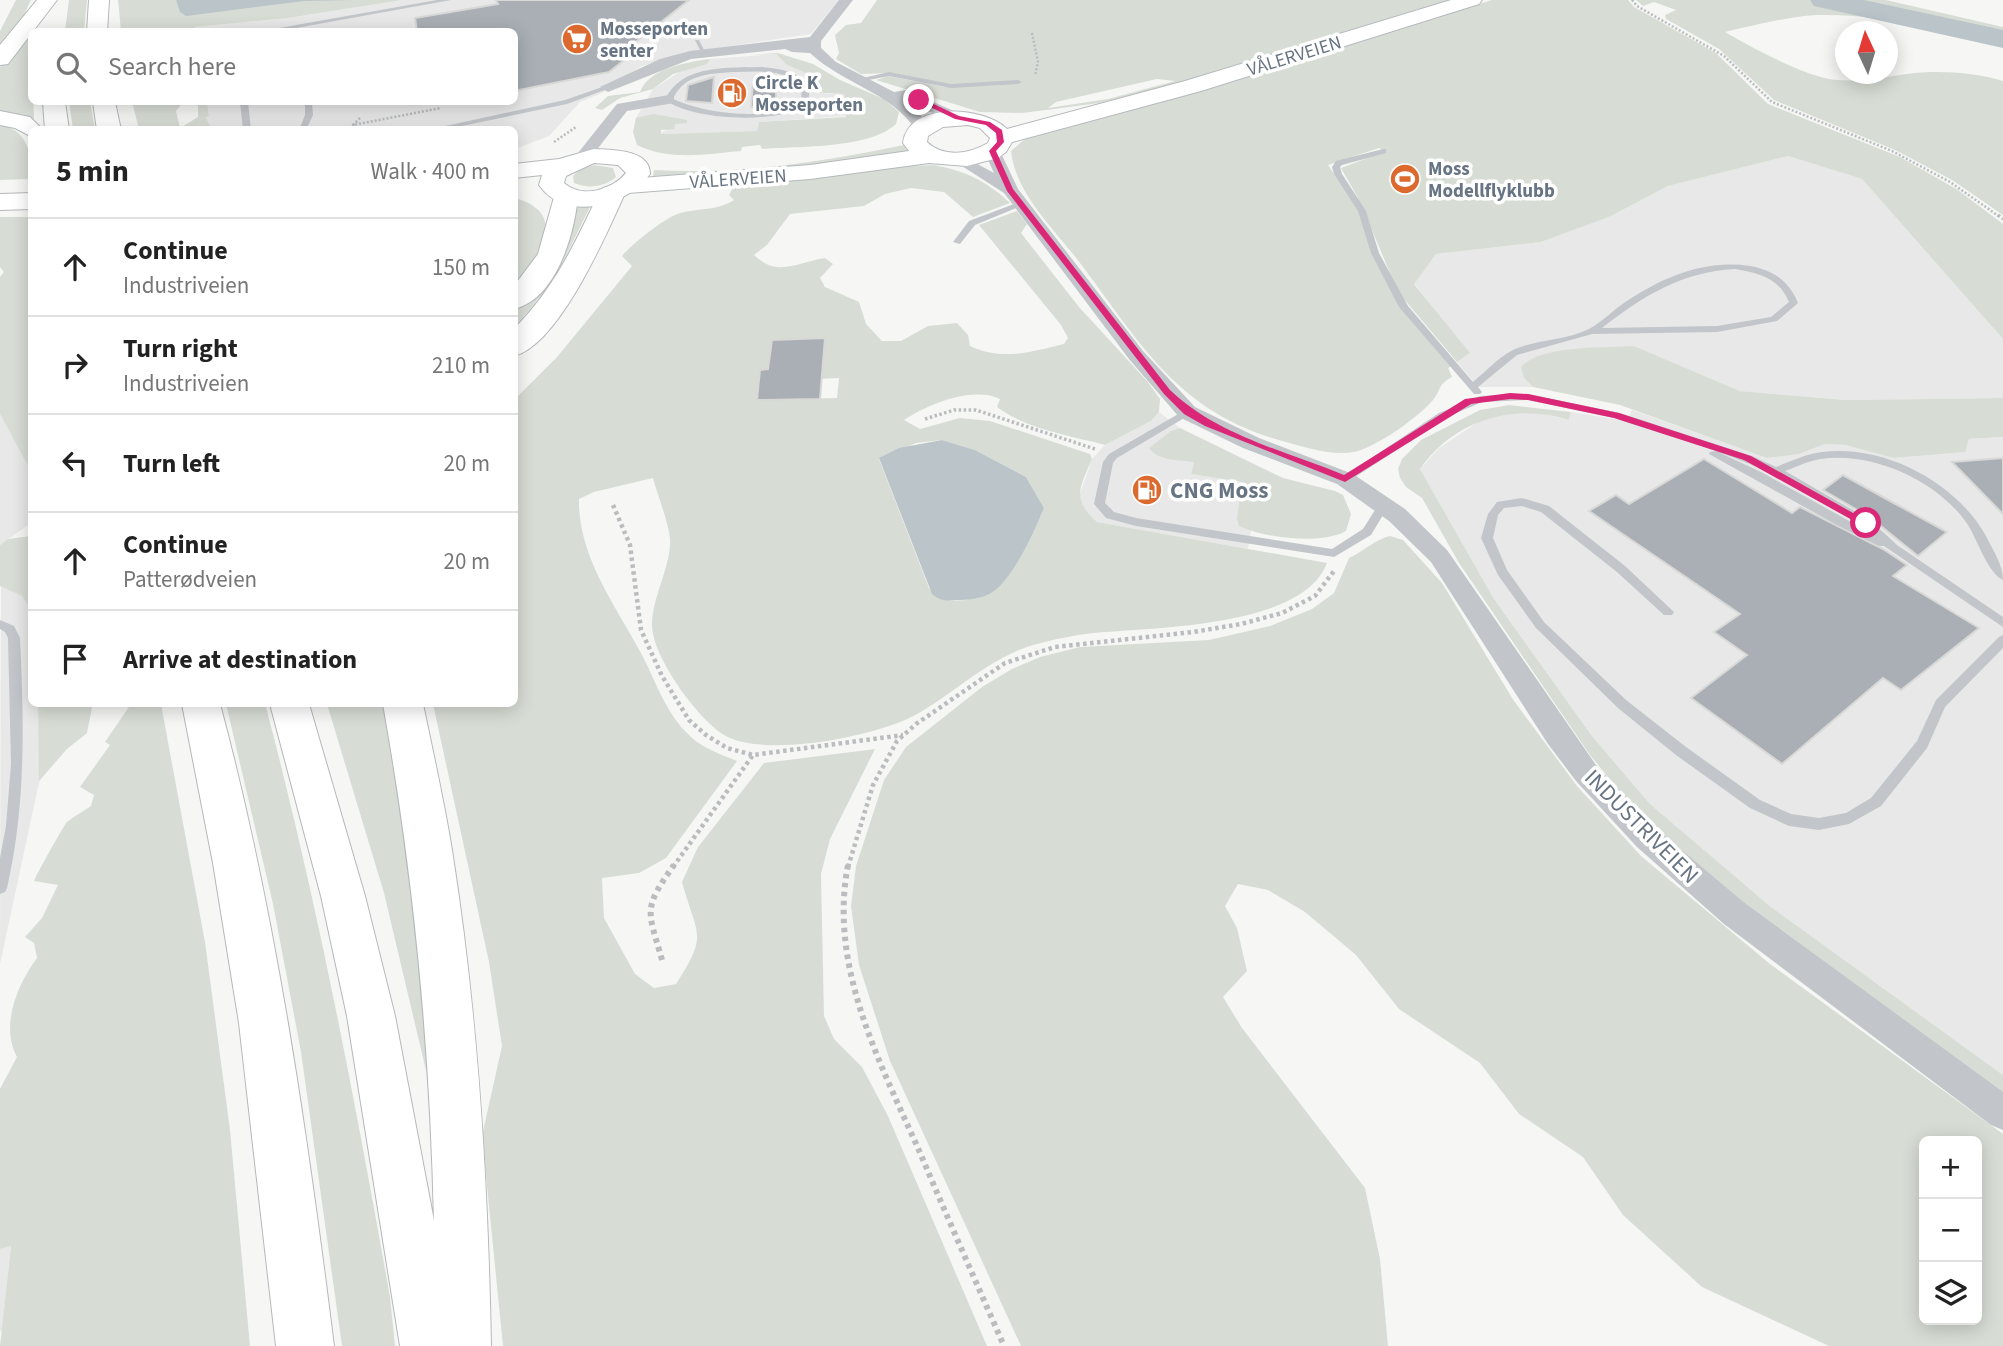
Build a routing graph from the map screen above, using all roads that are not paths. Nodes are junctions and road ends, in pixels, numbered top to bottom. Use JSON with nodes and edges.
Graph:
{"nodes":[{"id":1,"x":47,"y":0,"type":"edge"},
{"id":2,"x":57,"y":0,"type":"edge"},
{"id":3,"x":99,"y":0,"type":"edge"},
{"id":4,"x":448,"y":0,"type":"edge"},
{"id":5,"x":846,"y":0,"type":"edge"},
{"id":6,"x":1472,"y":0,"type":"edge"},
{"id":7,"x":54,"y":21,"type":"dead end"},
{"id":8,"x":97,"y":28,"type":"edge"},
{"id":9,"x":284,"y":28,"type":"edge"},
{"id":10,"x":814,"y":45,"type":"junction"},
{"id":11,"x":730,"y":50,"type":"junction"},
{"id":12,"x":0,"y":59,"type":"edge"},
{"id":13,"x":733,"y":70,"type":"junction"},
{"id":14,"x":858,"y":80,"type":"junction"},
{"id":15,"x":1018,"y":82,"type":"road end"},
{"id":16,"x":608,"y":87,"type":"joint"},
{"id":17,"x":877,"y":88,"type":"junction"},
{"id":18,"x":669,"y":100,"type":"junction"},
{"id":19,"x":54,"y":105,"type":"edge"},
{"id":20,"x":105,"y":105,"type":"edge"},
{"id":21,"x":244,"y":105,"type":"edge"},
{"id":22,"x":308,"y":105,"type":"edge"},
{"id":23,"x":1114,"y":106,"type":"junction"},
{"id":24,"x":0,"y":118,"type":"edge"},
{"id":25,"x":968,"y":119,"type":"junction"},
{"id":26,"x":610,"y":122,"type":"junction"},
{"id":27,"x":57,"y":126,"type":"edge"},
{"id":28,"x":108,"y":126,"type":"edge"},
{"id":29,"x":247,"y":126,"type":"edge"},
{"id":30,"x":304,"y":126,"type":"edge"},
{"id":31,"x":450,"y":126,"type":"edge"},
{"id":32,"x":28,"y":127,"type":"edge"},
{"id":33,"x":923,"y":140,"type":"junction"},
{"id":34,"x":997,"y":144,"type":"junction"},
{"id":35,"x":1382,"y":151,"type":"dead end"},
{"id":36,"x":959,"y":159,"type":"junction"},
{"id":37,"x":518,"y":171,"type":"edge"},
{"id":38,"x":623,"y":175,"type":"junction"},
{"id":39,"x":566,"y":177,"type":"junction"},
{"id":40,"x":0,"y":187,"type":"edge"},
{"id":41,"x":28,"y":187,"type":"edge"},
{"id":42,"x":518,"y":187,"type":"edge"},
{"id":43,"x":1016,"y":197,"type":"junction"},
{"id":44,"x":28,"y":201,"type":"edge"},
{"id":45,"x":0,"y":202,"type":"edge"},
{"id":46,"x":957,"y":242,"type":"dead end"},
{"id":47,"x":518,"y":297,"type":"edge"},
{"id":48,"x":1592,"y":331,"type":"junction"},
{"id":49,"x":518,"y":343,"type":"edge"},
{"id":50,"x":1474,"y":386,"type":"junction"},
{"id":51,"x":1480,"y":398,"type":"junction"},
{"id":52,"x":1187,"y":412,"type":"junction"},
{"id":53,"x":1663,"y":430,"type":"junction"},
{"id":54,"x":1776,"y":471,"type":"junction"},
{"id":55,"x":1345,"y":479,"type":"junction"},
{"id":56,"x":1384,"y":505,"type":"junction"},
{"id":57,"x":1893,"y":548,"type":"junction"},
{"id":58,"x":2003,"y":576,"type":"edge"},
{"id":59,"x":1668,"y":612,"type":"dead end"},
{"id":60,"x":2003,"y":623,"type":"edge"},
{"id":61,"x":0,"y":624,"type":"edge"},
{"id":62,"x":2003,"y":640,"type":"edge"},
{"id":63,"x":202,"y":707,"type":"edge"},
{"id":64,"x":290,"y":707,"type":"edge"},
{"id":65,"x":404,"y":707,"type":"edge"},
{"id":66,"x":0,"y":888,"type":"edge"},
{"id":67,"x":2003,"y":1113,"type":"edge"},
{"id":68,"x":305,"y":1346,"type":"edge"},
{"id":69,"x":429,"y":1346,"type":"edge"},
{"id":70,"x":462,"y":1346,"type":"edge"}],
"edges":[{"from":1,"to":12,"type":"main road"},
{"from":2,"to":7,"type":"main road"},
{"from":3,"to":8,"type":"main road"},
{"from":4,"to":9,"type":"lane"},
{"from":5,"to":10,"type":"street"},
{"from":6,"to":23,"type":"main road","name":"VÅLERVEIEN"},
{"from":10,"to":11,"type":"street"},
{"from":10,"to":14,"type":"street"},
{"from":11,"to":13,"type":"lane"},
{"from":11,"to":16,"type":"street"},
{"from":13,"to":18,"type":"lane"},
{"from":13,"to":18,"type":"lane"},
{"from":14,"to":15,"type":"lane"},
{"from":14,"to":17,"type":"street"},
{"from":16,"to":31,"type":"lane"},
{"from":17,"to":25,"type":"street"},
{"from":17,"to":33,"type":"street"},
{"from":18,"to":26,"type":"street"},
{"from":19,"to":27,"type":"main road"},
{"from":20,"to":28,"type":"main road"},
{"from":21,"to":29,"type":"lane"},
{"from":22,"to":30,"type":"lane"},
{"from":23,"to":25,"type":"main road","name":"VÅLERVEIEN"},
{"from":23,"to":34,"type":"main road","name":"VÅLERVEIEN"},
{"from":24,"to":32,"type":"main road"},
{"from":25,"to":33,"type":"main road","name":"VÅLERVEIEN"},
{"from":25,"to":34,"type":"main road"},
{"from":26,"to":38,"type":"street"},
{"from":26,"to":39,"type":"street"},
{"from":33,"to":36,"type":"main road"},
{"from":33,"to":38,"type":"main road","name":"VÅLERVEIEN"},
{"from":34,"to":36,"type":"main road","name":"VÅLERVEIEN"},
{"from":34,"to":43,"type":"street","name":"INDUSTRIVEIEN"},
{"from":35,"to":50,"type":"lane"},
{"from":36,"to":43,"type":"street","name":"INDUSTRIVEIEN"},
{"from":37,"to":39,"type":"main road"},
{"from":38,"to":39,"type":"main road"},
{"from":38,"to":39,"type":"main road"},
{"from":38,"to":49,"type":"main road"},
{"from":39,"to":42,"type":"main road"},
{"from":39,"to":47,"type":"main road"},
{"from":40,"to":41,"type":"main road"},
{"from":43,"to":46,"type":"lane"},
{"from":43,"to":52,"type":"street","name":"INDUSTRIVEIEN"},
{"from":44,"to":45,"type":"main road"},
{"from":48,"to":48,"type":"lane"},
{"from":48,"to":50,"type":"lane"},
{"from":50,"to":51,"type":"lane"},
{"from":51,"to":53,"type":"lane"},
{"from":51,"to":55,"type":"lane"},
{"from":52,"to":55,"type":"street","name":"INDUSTRIVEIEN"},
{"from":52,"to":56,"type":"lane"},
{"from":53,"to":54,"type":"lane"},
{"from":53,"to":57,"type":"lane"},
{"from":54,"to":57,"type":"lane"},
{"from":54,"to":58,"type":"lane"},
{"from":55,"to":56,"type":"street","name":"INDUSTRIVEIEN"},
{"from":56,"to":67,"type":"street","name":"INDUSTRIVEIEN"},
{"from":57,"to":60,"type":"lane"},
{"from":59,"to":62,"type":"lane"},
{"from":61,"to":66,"type":"lane"},
{"from":63,"to":68,"type":"main road"},
{"from":64,"to":69,"type":"main road"},
{"from":65,"to":70,"type":"main road"}]}
